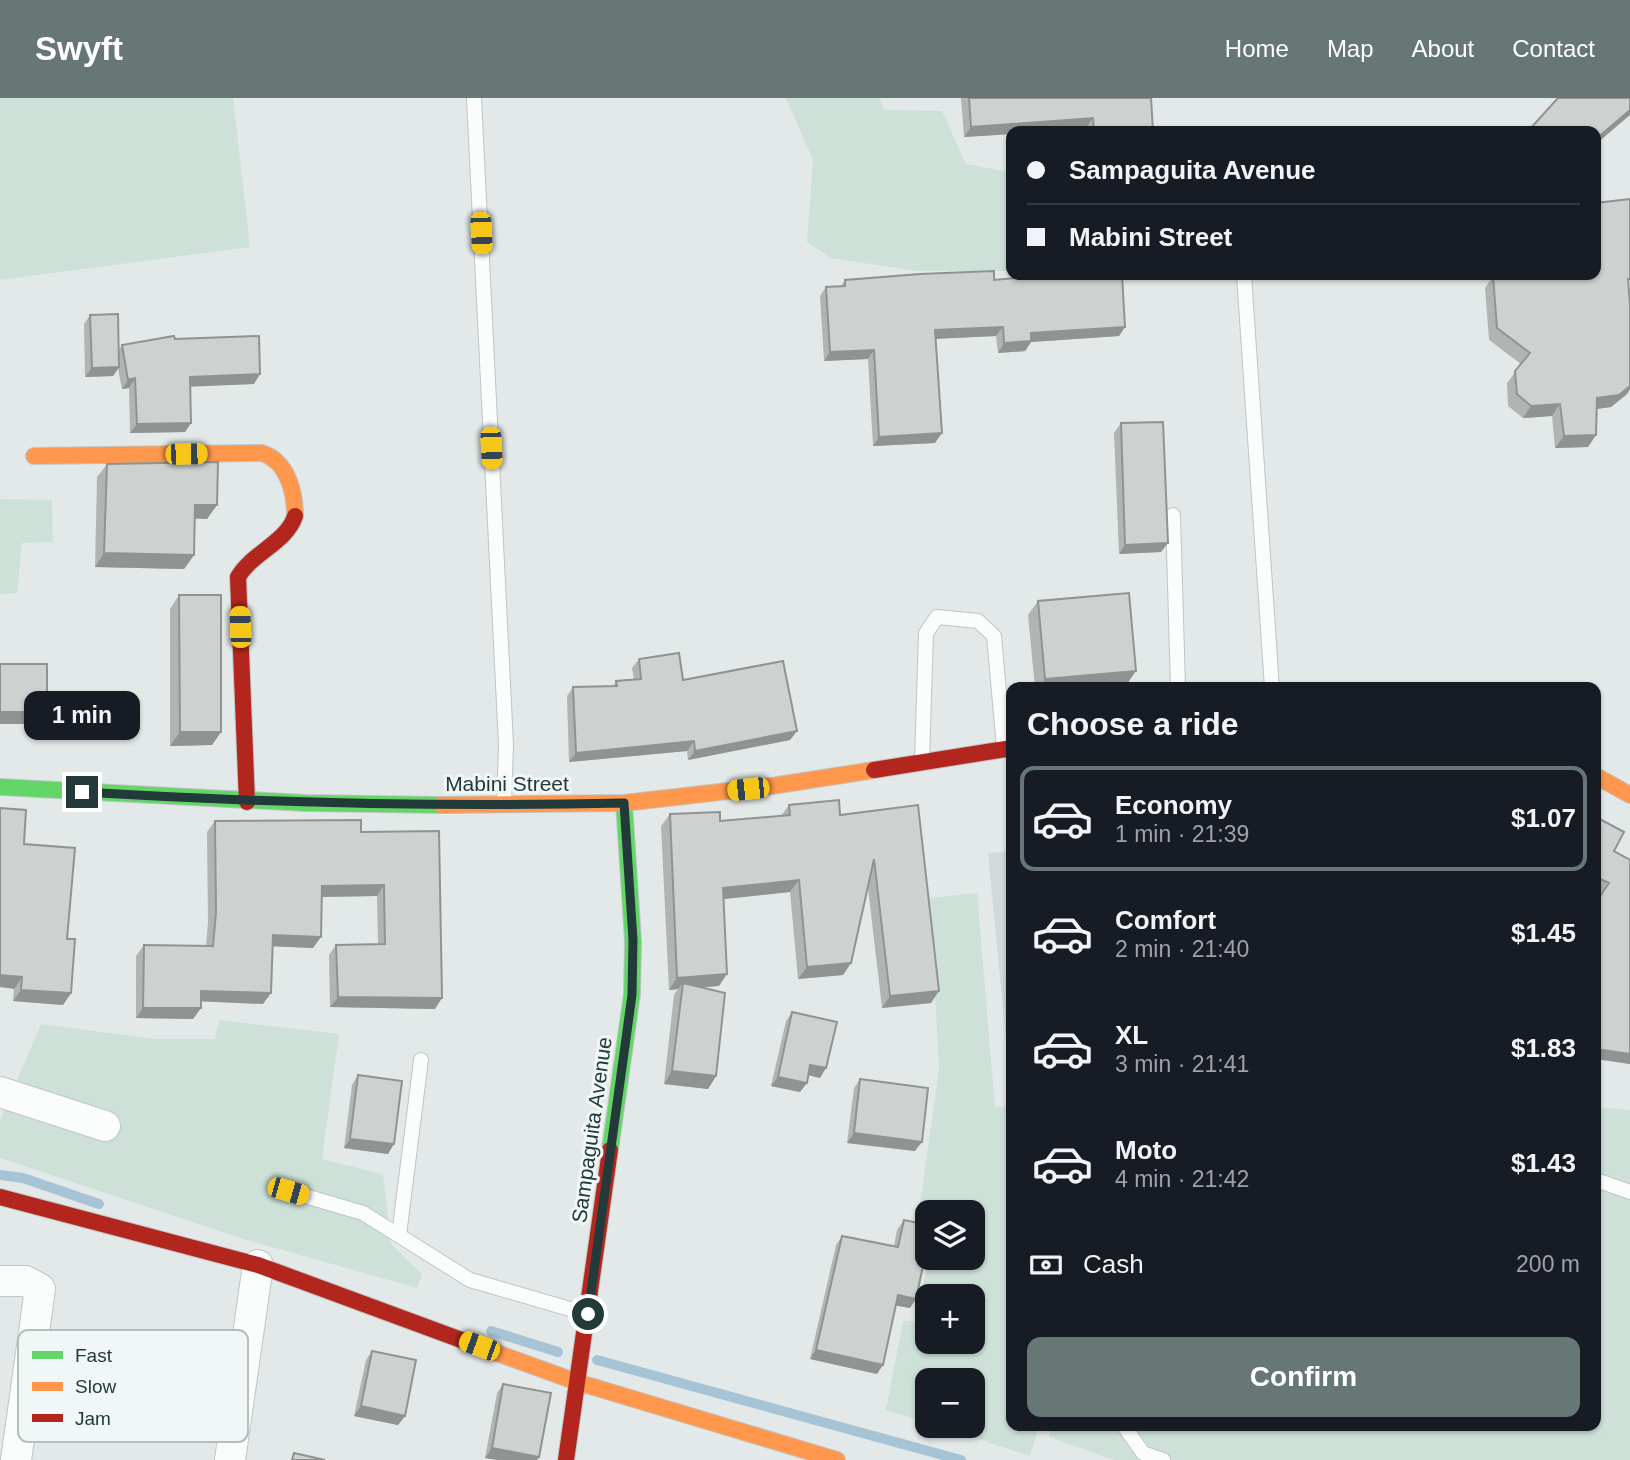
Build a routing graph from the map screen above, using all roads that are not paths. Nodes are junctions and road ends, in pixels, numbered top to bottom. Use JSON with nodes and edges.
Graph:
{"nodes":[{"id":1,"x":474,"y":98,"type":"edge"},
{"id":2,"x":1244,"y":280,"type":"edge"},
{"id":3,"x":34,"y":456,"type":"dead end"},
{"id":4,"x":1173,"y":515,"type":"dead end"},
{"id":5,"x":1178,"y":682,"type":"edge"},
{"id":6,"x":1272,"y":682,"type":"edge"},
{"id":7,"x":1006,"y":733,"type":"edge"},
{"id":8,"x":1006,"y":749,"type":"edge"},
{"id":9,"x":922,"y":762,"type":"junction"},
{"id":10,"x":1601,"y":779,"type":"edge"},
{"id":11,"x":0,"y":787,"type":"edge"},
{"id":12,"x":1630,"y":796,"type":"edge"},
{"id":13,"x":247,"y":802,"type":"junction"},
{"id":14,"x":624,"y":803,"type":"junction"},
{"id":15,"x":503,"y":806,"type":"junction"},
{"id":16,"x":421,"y":1060,"type":"dead end"},
{"id":17,"x":0,"y":1092,"type":"edge"},
{"id":18,"x":105,"y":1126,"type":"dead end"},
{"id":19,"x":1601,"y":1182,"type":"edge"},
{"id":20,"x":288,"y":1191,"type":"dead end"},
{"id":21,"x":1630,"y":1192,"type":"edge"},
{"id":22,"x":0,"y":1196,"type":"edge"},
{"id":23,"x":400,"y":1235,"type":"junction"},
{"id":24,"x":258,"y":1265,"type":"junction"},
{"id":25,"x":0,"y":1281,"type":"edge"},
{"id":26,"x":588,"y":1314,"type":"junction"},
{"id":27,"x":34,"y":1330,"type":"edge"},
{"id":28,"x":248,"y":1335,"type":"edge"},
{"id":29,"x":578,"y":1382,"type":"junction"},
{"id":30,"x":1128,"y":1431,"type":"edge"},
{"id":31,"x":19,"y":1442,"type":"edge"},
{"id":32,"x":233,"y":1442,"type":"edge"},
{"id":33,"x":16,"y":1460,"type":"edge"},
{"id":34,"x":230,"y":1460,"type":"edge"},
{"id":35,"x":566,"y":1460,"type":"edge"},
{"id":36,"x":837,"y":1460,"type":"edge"},
{"id":37,"x":1163,"y":1460,"type":"edge"}],
"edges":[{"from":1,"to":15,"type":"lane"},
{"from":2,"to":6,"type":"lane"},
{"from":3,"to":13,"type":"main road"},
{"from":4,"to":5,"type":"lane"},
{"from":7,"to":9,"type":"lane"},
{"from":8,"to":9,"type":"main road","name":"Mabini Street"},
{"from":9,"to":14,"type":"main road","name":"Mabini Street"},
{"from":10,"to":12,"type":"main road"},
{"from":11,"to":13,"type":"main road","name":"Mabini Street"},
{"from":13,"to":15,"type":"main road","name":"Mabini Street"},
{"from":14,"to":15,"type":"main road","name":"Mabini Street"},
{"from":14,"to":26,"type":"main road","name":"Sampaguita Avenue"},
{"from":16,"to":23,"type":"lane"},
{"from":17,"to":18,"type":"street"},
{"from":19,"to":21,"type":"lane"},
{"from":20,"to":23,"type":"lane"},
{"from":22,"to":24,"type":"main road"},
{"from":23,"to":26,"type":"lane"},
{"from":24,"to":28,"type":"street"},
{"from":24,"to":29,"type":"main road"},
{"from":25,"to":27,"type":"street"},
{"from":26,"to":29,"type":"main road","name":"Sampaguita Avenue"},
{"from":29,"to":35,"type":"main road","name":"Sampaguita Avenue"},
{"from":29,"to":36,"type":"main road"},
{"from":30,"to":37,"type":"lane"},
{"from":31,"to":33,"type":"street"},
{"from":32,"to":34,"type":"street"}]}
